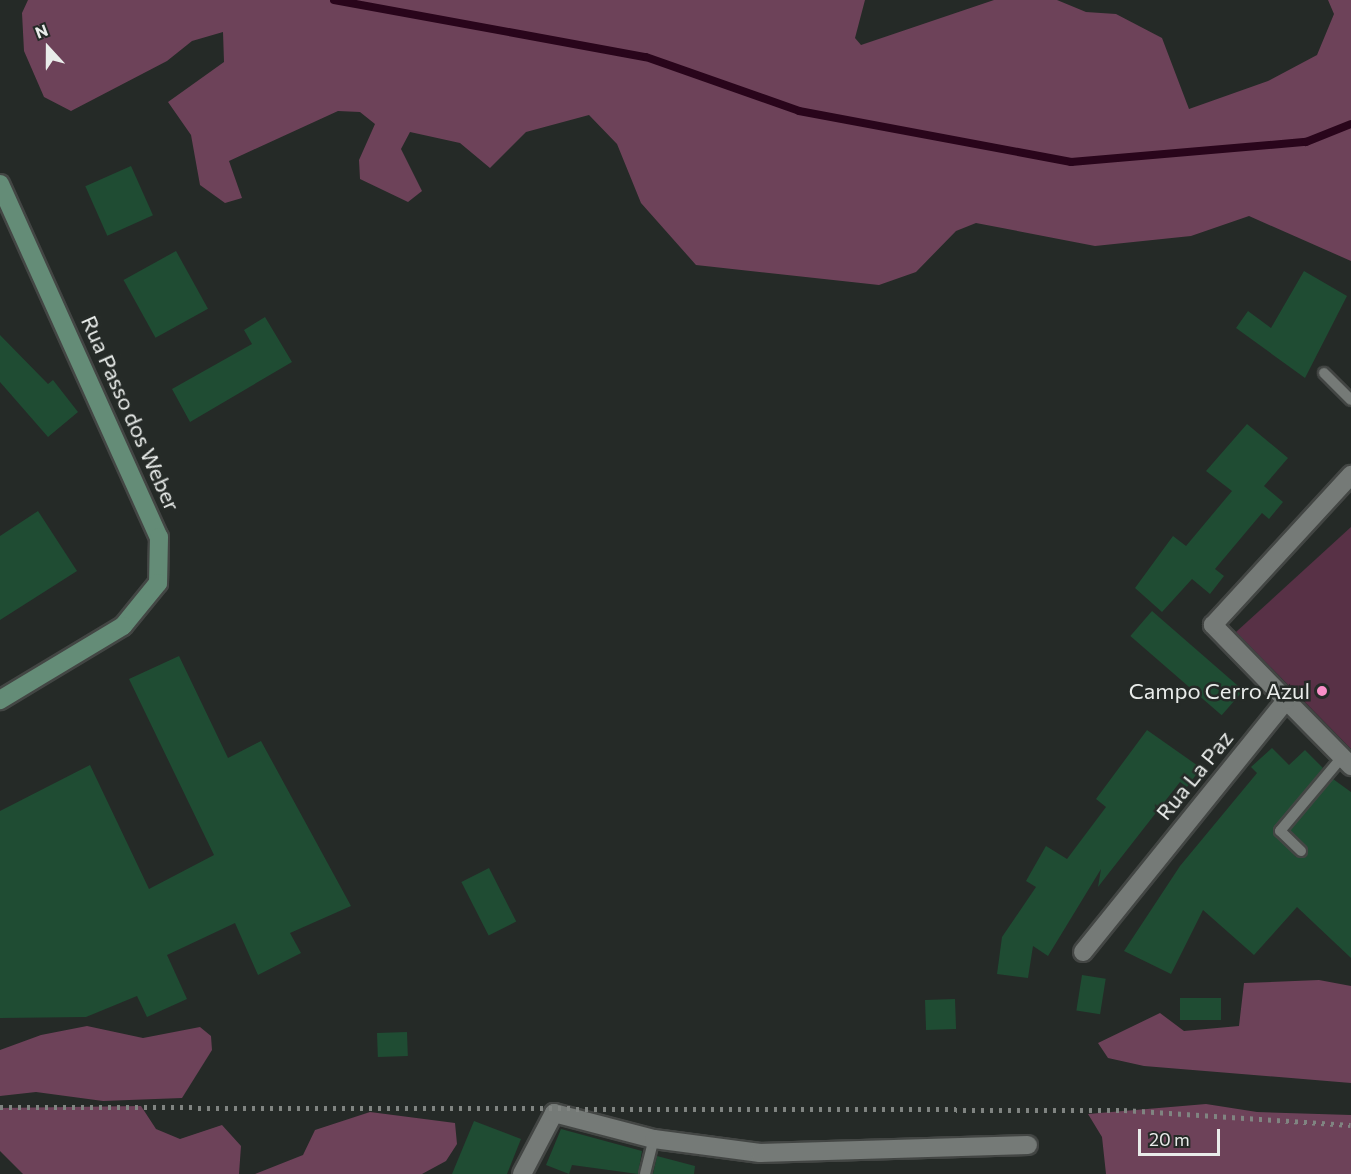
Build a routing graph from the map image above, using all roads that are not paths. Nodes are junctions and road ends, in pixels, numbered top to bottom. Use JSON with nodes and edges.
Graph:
{"nodes":[{"id":1,"x":0,"y":184,"type":"edge"},
{"id":2,"x":1324,"y":373,"type":"dead end"},
{"id":3,"x":1351,"y":399,"type":"edge"},
{"id":4,"x":1351,"y":475,"type":"edge"},
{"id":5,"x":0,"y":700,"type":"edge"},
{"id":6,"x":1286,"y":700,"type":"junction"},
{"id":7,"x":1347,"y":762,"type":"edge"},
{"id":8,"x":1300,"y":851,"type":"dead end"},
{"id":9,"x":1083,"y":952,"type":"dead end"},
{"id":10,"x":654,"y":1139,"type":"junction"},
{"id":11,"x":1028,"y":1145,"type":"dead end"},
{"id":12,"x":522,"y":1174,"type":"edge"},
{"id":13,"x":645,"y":1174,"type":"edge"}],
"edges":[{"from":1,"to":5,"type":"street","name":"Rua Passo dos Weber"},
{"from":2,"to":3,"type":"lane"},
{"from":4,"to":6,"type":"street"},
{"from":6,"to":7,"type":"street"},
{"from":6,"to":9,"type":"street","name":"Rua La Paz"},
{"from":7,"to":8,"type":"lane"},
{"from":10,"to":11,"type":"street"},
{"from":10,"to":12,"type":"street"},
{"from":10,"to":13,"type":"lane"}]}
